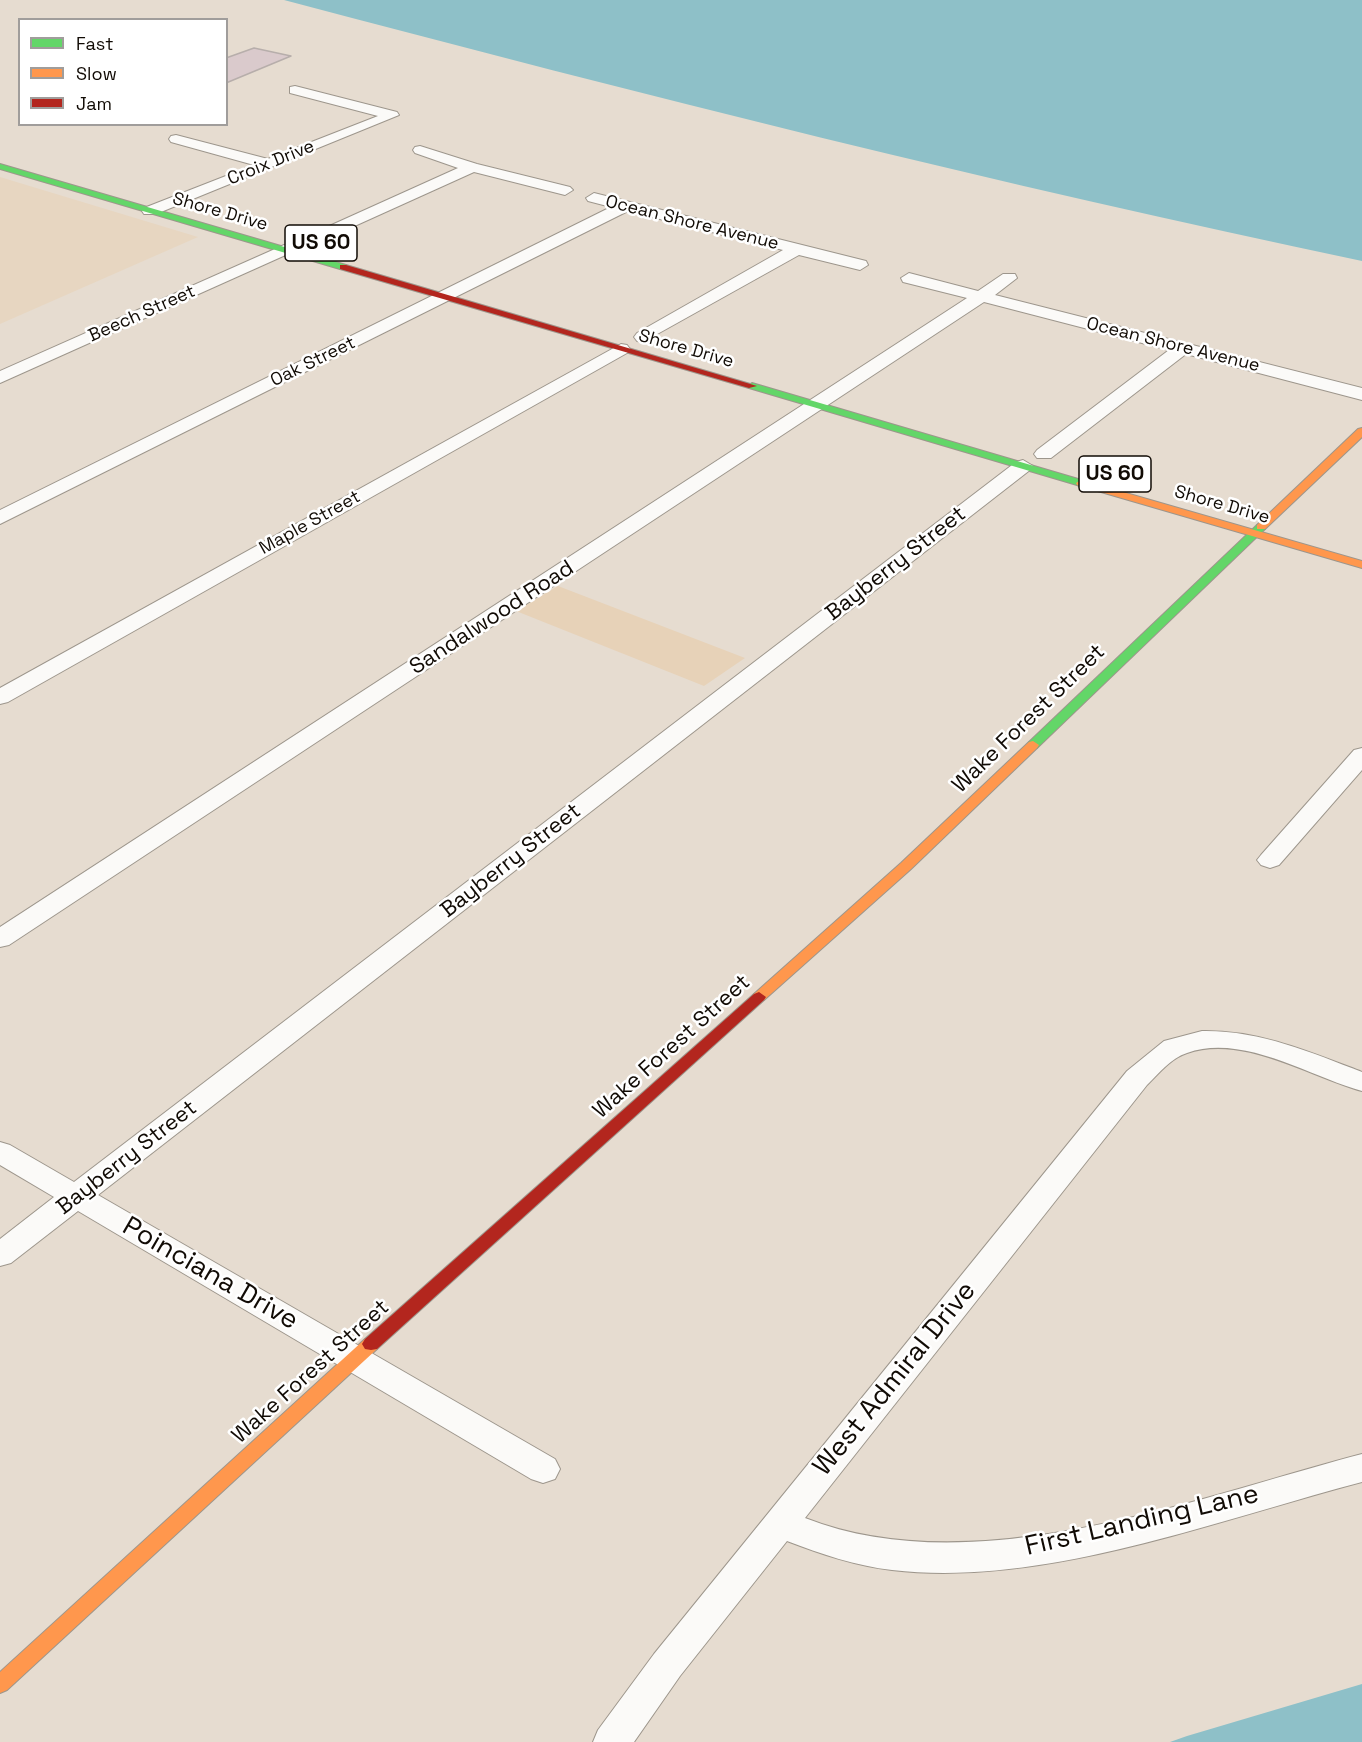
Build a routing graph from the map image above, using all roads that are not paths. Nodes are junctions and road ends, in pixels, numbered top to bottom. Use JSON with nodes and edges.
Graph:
{"nodes":[{"id":1,"x":296,"y":90,"type":"dead end"},
{"id":2,"x":176,"y":139,"type":"dead end"},
{"id":3,"x":420,"y":150,"type":"dead end"},
{"id":4,"x":269,"y":164,"type":"junction"},
{"id":5,"x":0,"y":167,"type":"edge"},
{"id":6,"x":472,"y":167,"type":"junction"},
{"id":7,"x":565,"y":190,"type":"dead end"},
{"id":8,"x":155,"y":193,"type":"dead end"},
{"id":9,"x":594,"y":198,"type":"dead end"},
{"id":10,"x":177,"y":200,"type":"junction"},
{"id":11,"x":626,"y":206,"type":"junction"},
{"id":12,"x":200,"y":207,"type":"dead end"},
{"id":13,"x":150,"y":210,"type":"junction"},
{"id":14,"x":305,"y":239,"type":"joint"},
{"id":15,"x":333,"y":247,"type":"dead end"},
{"id":16,"x":797,"y":249,"type":"junction"},
{"id":17,"x":284,"y":250,"type":"junction"},
{"id":18,"x":860,"y":265,"type":"dead end"},
{"id":19,"x":909,"y":278,"type":"dead end"},
{"id":20,"x":1009,"y":278,"type":"dead end"},
{"id":21,"x":465,"y":286,"type":"junction"},
{"id":22,"x":443,"y":288,"type":"junction"},
{"id":23,"x":486,"y":292,"type":"dead end"},
{"id":24,"x":983,"y":296,"type":"junction"},
{"id":25,"x":632,"y":340,"type":"junction"},
{"id":26,"x":665,"y":344,"type":"dead end"},
{"id":27,"x":1184,"y":347,"type":"junction"},
{"id":28,"x":0,"y":378,"type":"edge"},
{"id":29,"x":835,"y":393,"type":"junction"},
{"id":30,"x":1362,"y":394,"type":"edge"},
{"id":31,"x":814,"y":396,"type":"junction"},
{"id":32,"x":856,"y":399,"type":"dead end"},
{"id":33,"x":1362,"y":431,"type":"edge"},
{"id":34,"x":1034,"y":457,"type":"junction"},
{"id":35,"x":1067,"y":460,"type":"dead end"},
{"id":36,"x":1263,"y":516,"type":"junction"},
{"id":37,"x":0,"y":518,"type":"edge"},
{"id":38,"x":1289,"y":524,"type":"dead end"},
{"id":39,"x":1252,"y":533,"type":"junction"},
{"id":40,"x":1362,"y":565,"type":"edge"},
{"id":41,"x":0,"y":697,"type":"edge"},
{"id":42,"x":1362,"y":755,"type":"edge"},
{"id":43,"x":1270,"y":860,"type":"dead end"},
{"id":44,"x":0,"y":939,"type":"edge"},
{"id":45,"x":1362,"y":1082,"type":"edge"},
{"id":46,"x":0,"y":1152,"type":"edge"},
{"id":47,"x":76,"y":1197,"type":"junction"},
{"id":48,"x":0,"y":1255,"type":"edge"},
{"id":49,"x":356,"y":1359,"type":"junction"},
{"id":50,"x":1362,"y":1468,"type":"edge"},
{"id":51,"x":543,"y":1469,"type":"dead end"},
{"id":52,"x":781,"y":1522,"type":"junction"},
{"id":53,"x":0,"y":1683,"type":"edge"},
{"id":54,"x":612,"y":1742,"type":"edge"}],
"edges":[{"from":1,"to":4,"type":"street","name":"Croix Drive"},
{"from":2,"to":4,"type":"street"},
{"from":3,"to":6,"type":"street"},
{"from":4,"to":10,"type":"street","name":"Croix Drive"},
{"from":5,"to":13,"type":"main road","name":"Shore Drive","number":"US 60"},
{"from":6,"to":7,"type":"street"},
{"from":6,"to":14,"type":"street"},
{"from":8,"to":10,"type":"main road","name":"Shore Drive"},
{"from":9,"to":11,"type":"street","name":"Ocean Shore Avenue"},
{"from":10,"to":12,"type":"main road","name":"Shore Drive"},
{"from":10,"to":13,"type":"street","name":"Croix Drive"},
{"from":11,"to":16,"type":"street","name":"Ocean Shore Avenue"},
{"from":11,"to":21,"type":"street","name":"Oak Street"},
{"from":13,"to":17,"type":"main road","name":"Shore Drive","number":"US 60"},
{"from":14,"to":15,"type":"main road","number":"US 60"},
{"from":16,"to":18,"type":"street","name":"Ocean Shore Avenue"},
{"from":16,"to":25,"type":"street","name":"Maple Street"},
{"from":17,"to":22,"type":"main road","name":"Shore Drive","number":"US 60"},
{"from":17,"to":28,"type":"street","name":"Beech Street"},
{"from":19,"to":24,"type":"street","name":"Ocean Shore Avenue"},
{"from":20,"to":24,"type":"street"},
{"from":21,"to":22,"type":"street","name":"Oak Street"},
{"from":21,"to":23,"type":"main road"},
{"from":22,"to":25,"type":"main road","name":"Shore Drive","number":"US 60"},
{"from":22,"to":37,"type":"street","name":"Oak Street"},
{"from":24,"to":27,"type":"street","name":"Ocean Shore Avenue"},
{"from":24,"to":29,"type":"street","name":"Sandalwood Road"},
{"from":25,"to":26,"type":"main road","name":"Shore Drive","number":"US 60"},
{"from":25,"to":31,"type":"main road","name":"Shore Drive","number":"US 60"},
{"from":25,"to":41,"type":"street","name":"Maple Street"},
{"from":27,"to":30,"type":"street","name":"Ocean Shore Avenue"},
{"from":27,"to":34,"type":"street","name":"Bayberry Street"},
{"from":29,"to":31,"type":"street","name":"Sandalwood Road"},
{"from":29,"to":32,"type":"main road"},
{"from":31,"to":34,"type":"main road","name":"Shore Drive","number":"US 60"},
{"from":31,"to":44,"type":"street","name":"Sandalwood Road"},
{"from":33,"to":36,"type":"main road","name":"Wake Forest Street"},
{"from":34,"to":35,"type":"main road","name":"Shore Drive","number":"US 60"},
{"from":34,"to":39,"type":"main road","name":"Shore Drive","number":"US 60"},
{"from":34,"to":47,"type":"street","name":"Bayberry Street"},
{"from":36,"to":38,"type":"main road","name":"Shore Drive"},
{"from":36,"to":39,"type":"main road","name":"Wake Forest Street"},
{"from":39,"to":40,"type":"main road","name":"Shore Drive","number":"US 60"},
{"from":39,"to":49,"type":"main road","name":"Wake Forest Street"},
{"from":42,"to":43,"type":"street"},
{"from":45,"to":52,"type":"street","name":"West Admiral Drive"},
{"from":46,"to":47,"type":"street","name":"Poinciana Drive"},
{"from":47,"to":48,"type":"street","name":"Bayberry Street"},
{"from":47,"to":49,"type":"street","name":"Poinciana Drive"},
{"from":49,"to":51,"type":"street","name":"Poinciana Drive"},
{"from":49,"to":53,"type":"main road","name":"Wake Forest Street"},
{"from":50,"to":52,"type":"street","name":"First Landing Lane"},
{"from":52,"to":54,"type":"street","name":"West Admiral Drive"}]}
